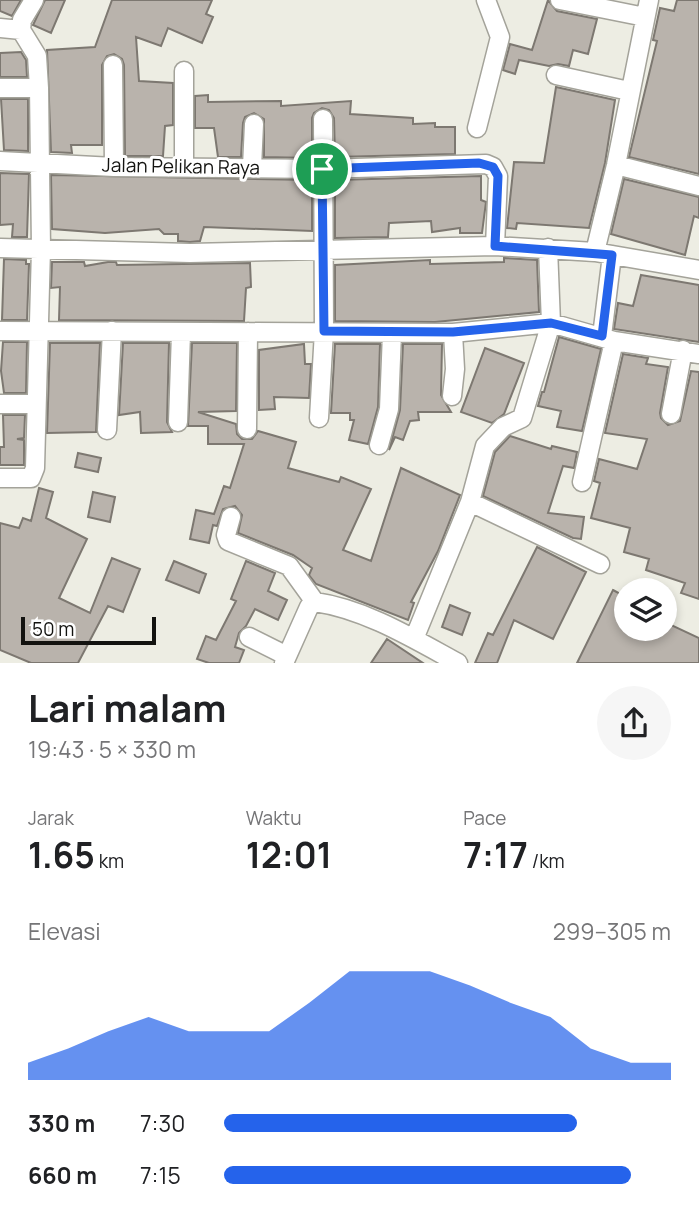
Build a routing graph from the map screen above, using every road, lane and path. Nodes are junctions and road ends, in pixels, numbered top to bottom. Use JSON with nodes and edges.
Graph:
{"nodes":[{"id":1,"x":34,"y":0,"type":"edge"},
{"id":2,"x":486,"y":0,"type":"edge"},
{"id":3,"x":560,"y":0,"type":"edge"},
{"id":4,"x":647,"y":9,"type":"edge"},
{"id":5,"x":0,"y":28,"type":"edge"},
{"id":6,"x":21,"y":30,"type":"junction"},
{"id":7,"x":113,"y":65,"type":"dead end"},
{"id":8,"x":184,"y":71,"type":"dead end"},
{"id":9,"x":556,"y":75,"type":"dead end"},
{"id":10,"x":0,"y":88,"type":"edge"},
{"id":11,"x":39,"y":88,"type":"junction"},
{"id":12,"x":629,"y":91,"type":"junction"},
{"id":13,"x":323,"y":119,"type":"dead end"},
{"id":14,"x":254,"y":124,"type":"dead end"},
{"id":15,"x":477,"y":128,"type":"dead end"},
{"id":16,"x":0,"y":161,"type":"edge"},
{"id":17,"x":40,"y":161,"type":"junction"},
{"id":18,"x":184,"y":165,"type":"junction"},
{"id":19,"x":616,"y":165,"type":"junction"},
{"id":20,"x":114,"y":167,"type":"junction"},
{"id":21,"x":252,"y":167,"type":"junction"},
{"id":22,"x":322,"y":169,"type":"junction"},
{"id":23,"x":698,"y":182,"type":"edge"},
{"id":24,"x":495,"y":246,"type":"junction"},
{"id":25,"x":0,"y":248,"type":"edge"},
{"id":26,"x":548,"y":248,"type":"junction"},
{"id":27,"x":41,"y":249,"type":"junction"},
{"id":28,"x":322,"y":252,"type":"junction"},
{"id":29,"x":603,"y":253,"type":"junction"},
{"id":30,"x":699,"y":270,"type":"edge"},
{"id":31,"x":551,"y":323,"type":"junction"},
{"id":32,"x":0,"y":331,"type":"edge"},
{"id":33,"x":39,"y":331,"type":"junction"},
{"id":34,"x":112,"y":331,"type":"junction"},
{"id":35,"x":324,"y":331,"type":"junction"},
{"id":36,"x":248,"y":332,"type":"junction"},
{"id":37,"x":453,"y":332,"type":"junction"},
{"id":38,"x":181,"y":333,"type":"junction"},
{"id":39,"x":392,"y":333,"type":"junction"},
{"id":40,"x":608,"y":339,"type":"junction"},
{"id":41,"x":691,"y":352,"type":"edge"},
{"id":42,"x":452,"y":396,"type":"dead end"},
{"id":43,"x":0,"y":404,"type":"edge"},
{"id":44,"x":36,"y":404,"type":"junction"},
{"id":45,"x":671,"y":414,"type":"dead end"},
{"id":46,"x":319,"y":418,"type":"dead end"},
{"id":47,"x":178,"y":422,"type":"dead end"},
{"id":48,"x":247,"y":429,"type":"dead end"},
{"id":49,"x":107,"y":430,"type":"dead end"},
{"id":50,"x":379,"y":445,"type":"dead end"},
{"id":51,"x":0,"y":478,"type":"edge"},
{"id":52,"x":582,"y":482,"type":"dead end"},
{"id":53,"x":470,"y":502,"type":"junction"},
{"id":54,"x":231,"y":517,"type":"dead end"},
{"id":55,"x":600,"y":564,"type":"dead end"},
{"id":56,"x":315,"y":602,"type":"junction"},
{"id":57,"x":249,"y":637,"type":"dead end"},
{"id":58,"x":414,"y":639,"type":"junction"},
{"id":59,"x":285,"y":659,"type":"edge"},
{"id":60,"x":458,"y":663,"type":"edge"}],
"edges":[{"from":1,"to":6,"type":"street"},
{"from":2,"to":15,"type":"street"},
{"from":3,"to":4,"type":"street"},
{"from":4,"to":12,"type":"street"},
{"from":5,"to":6,"type":"street"},
{"from":6,"to":11,"type":"street"},
{"from":7,"to":20,"type":"street"},
{"from":8,"to":18,"type":"street"},
{"from":9,"to":12,"type":"street"},
{"from":10,"to":11,"type":"street"},
{"from":11,"to":17,"type":"street"},
{"from":12,"to":19,"type":"street"},
{"from":13,"to":22,"type":"street"},
{"from":14,"to":21,"type":"street"},
{"from":16,"to":17,"type":"street","name":"Jalan Pelikan Raya"},
{"from":17,"to":20,"type":"street","name":"Jalan Pelikan Raya"},
{"from":17,"to":27,"type":"street"},
{"from":18,"to":20,"type":"street","name":"Jalan Pelikan Raya"},
{"from":18,"to":21,"type":"street","name":"Jalan Pelikan Raya"},
{"from":19,"to":23,"type":"street"},
{"from":19,"to":29,"type":"street"},
{"from":21,"to":22,"type":"street","name":"Jalan Pelikan Raya"},
{"from":22,"to":24,"type":"street","name":"Jalan Pelikan Raya"},
{"from":22,"to":28,"type":"street"},
{"from":24,"to":26,"type":"street"},
{"from":24,"to":28,"type":"street"},
{"from":25,"to":27,"type":"street"},
{"from":26,"to":29,"type":"street"},
{"from":26,"to":31,"type":"street"},
{"from":27,"to":28,"type":"street"},
{"from":27,"to":33,"type":"street"},
{"from":28,"to":35,"type":"street"},
{"from":29,"to":30,"type":"street"},
{"from":29,"to":40,"type":"street"},
{"from":31,"to":37,"type":"street"},
{"from":31,"to":40,"type":"street"},
{"from":31,"to":53,"type":"street"},
{"from":32,"to":33,"type":"street"},
{"from":33,"to":34,"type":"street"},
{"from":33,"to":44,"type":"street"},
{"from":34,"to":38,"type":"street"},
{"from":34,"to":49,"type":"street"},
{"from":35,"to":36,"type":"street"},
{"from":35,"to":39,"type":"street"},
{"from":35,"to":46,"type":"street"},
{"from":36,"to":38,"type":"street"},
{"from":36,"to":48,"type":"street"},
{"from":37,"to":39,"type":"street"},
{"from":37,"to":42,"type":"street"},
{"from":38,"to":47,"type":"street"},
{"from":39,"to":50,"type":"street"},
{"from":40,"to":41,"type":"street"},
{"from":40,"to":52,"type":"street"},
{"from":41,"to":45,"type":"street"},
{"from":43,"to":44,"type":"street"},
{"from":44,"to":51,"type":"street"},
{"from":53,"to":55,"type":"street"},
{"from":53,"to":58,"type":"street"},
{"from":54,"to":56,"type":"street"},
{"from":56,"to":58,"type":"street"},
{"from":56,"to":59,"type":"street"},
{"from":57,"to":59,"type":"street"},
{"from":58,"to":60,"type":"street"}]}
